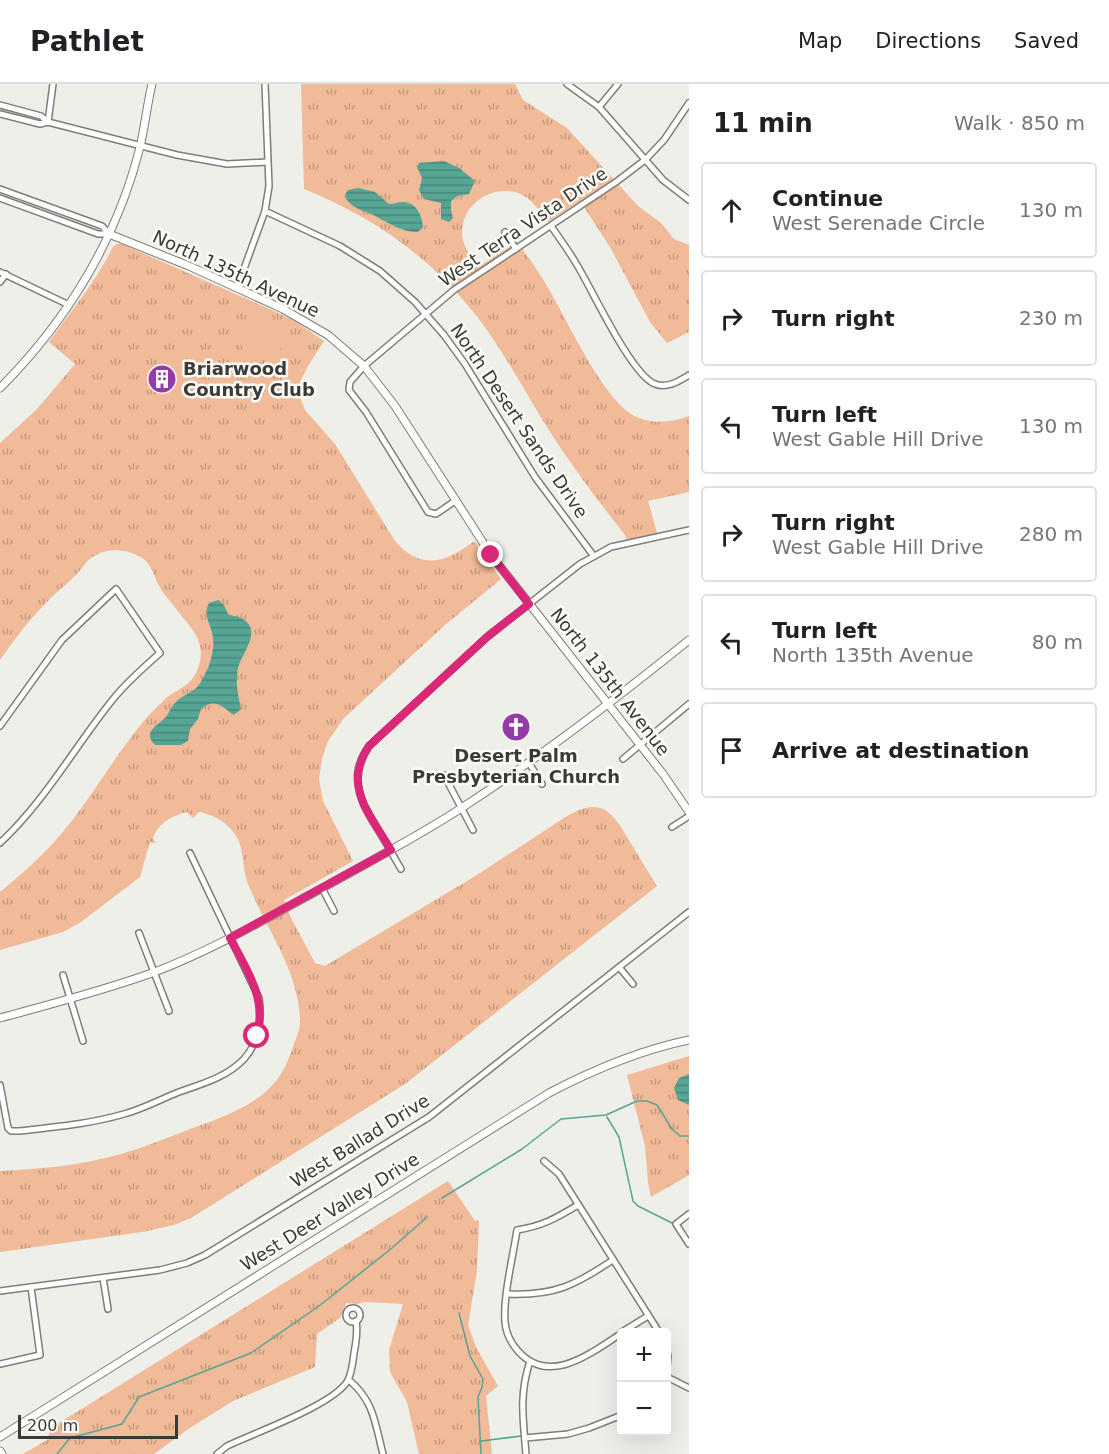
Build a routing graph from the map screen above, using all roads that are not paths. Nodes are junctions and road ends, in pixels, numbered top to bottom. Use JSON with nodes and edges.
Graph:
{"nodes":[{"id":1,"x":53,"y":84,"type":"edge"},
{"id":2,"x":152,"y":84,"type":"edge"},
{"id":3,"x":265,"y":84,"type":"edge"},
{"id":4,"x":567,"y":84,"type":"edge"},
{"id":5,"x":618,"y":84,"type":"edge"},
{"id":6,"x":689,"y":103,"type":"edge"},
{"id":7,"x":0,"y":105,"type":"edge"},
{"id":8,"x":599,"y":107,"type":"junction"},
{"id":9,"x":0,"y":114,"type":"edge"},
{"id":10,"x":48,"y":122,"type":"junction"},
{"id":11,"x":140,"y":146,"type":"junction"},
{"id":12,"x":645,"y":160,"type":"junction"},
{"id":13,"x":267,"y":162,"type":"junction"},
{"id":14,"x":0,"y":189,"type":"edge"},
{"id":15,"x":0,"y":198,"type":"edge"},
{"id":16,"x":31,"y":200,"type":"junction"},
{"id":17,"x":689,"y":201,"type":"edge"},
{"id":18,"x":29,"y":208,"type":"junction"},
{"id":19,"x":265,"y":212,"type":"junction"},
{"id":20,"x":551,"y":226,"type":"junction"},
{"id":21,"x":505,"y":232,"type":"dead end"},
{"id":22,"x":109,"y":234,"type":"junction"},
{"id":23,"x":516,"y":249,"type":"junction"},
{"id":24,"x":3,"y":273,"type":"edge"},
{"id":25,"x":0,"y":282,"type":"edge"},
{"id":26,"x":237,"y":288,"type":"junction"},
{"id":27,"x":69,"y":305,"type":"junction"},
{"id":28,"x":425,"y":314,"type":"junction"},
{"id":29,"x":364,"y":366,"type":"junction"},
{"id":30,"x":689,"y":375,"type":"edge"},
{"id":31,"x":0,"y":388,"type":"edge"},
{"id":32,"x":455,"y":501,"type":"junction"},
{"id":33,"x":689,"y":530,"type":"edge"},
{"id":34,"x":594,"y":555,"type":"junction"},
{"id":35,"x":529,"y":604,"type":"junction"},
{"id":36,"x":689,"y":640,"type":"edge"},
{"id":37,"x":689,"y":704,"type":"edge"},
{"id":38,"x":608,"y":705,"type":"junction"},
{"id":39,"x":0,"y":726,"type":"edge"},
{"id":40,"x":641,"y":746,"type":"junction"},
{"id":41,"x":623,"y":759,"type":"dead end"},
{"id":42,"x":530,"y":763,"type":"junction"},
{"id":43,"x":444,"y":775,"type":"dead end"},
{"id":44,"x":542,"y":784,"type":"dead end"},
{"id":45,"x":461,"y":808,"type":"junction"},
{"id":46,"x":689,"y":814,"type":"edge"},
{"id":47,"x":672,"y":827,"type":"dead end"},
{"id":48,"x":473,"y":830,"type":"dead end"},
{"id":49,"x":0,"y":843,"type":"edge"},
{"id":50,"x":391,"y":850,"type":"junction"},
{"id":51,"x":190,"y":853,"type":"dead end"},
{"id":52,"x":401,"y":869,"type":"dead end"},
{"id":53,"x":322,"y":888,"type":"junction"},
{"id":54,"x":334,"y":911,"type":"dead end"},
{"id":55,"x":688,"y":913,"type":"edge"},
{"id":56,"x":139,"y":933,"type":"dead end"},
{"id":57,"x":230,"y":938,"type":"junction"},
{"id":58,"x":619,"y":967,"type":"junction"},
{"id":59,"x":154,"y":972,"type":"junction"},
{"id":60,"x":63,"y":975,"type":"dead end"},
{"id":61,"x":633,"y":984,"type":"dead end"},
{"id":62,"x":71,"y":999,"type":"junction"},
{"id":63,"x":169,"y":1011,"type":"dead end"},
{"id":64,"x":0,"y":1018,"type":"edge"},
{"id":65,"x":689,"y":1040,"type":"edge"},
{"id":66,"x":83,"y":1041,"type":"dead end"},
{"id":67,"x":0,"y":1085,"type":"edge"},
{"id":68,"x":544,"y":1161,"type":"dead end"},
{"id":69,"x":578,"y":1205,"type":"junction"},
{"id":70,"x":689,"y":1214,"type":"edge"},
{"id":71,"x":689,"y":1244,"type":"edge"},
{"id":72,"x":613,"y":1260,"type":"junction"},
{"id":73,"x":103,"y":1278,"type":"junction"},
{"id":74,"x":31,"y":1287,"type":"junction"},
{"id":75,"x":0,"y":1291,"type":"edge"},
{"id":76,"x":508,"y":1294,"type":"junction"},
{"id":77,"x":108,"y":1309,"type":"dead end"},
{"id":78,"x":648,"y":1316,"type":"junction"},
{"id":79,"x":356,"y":1321,"type":"dead end"},
{"id":80,"x":630,"y":1328,"type":"edge"},
{"id":81,"x":656,"y":1328,"type":"edge"},
{"id":82,"x":617,"y":1336,"type":"edge"},
{"id":83,"x":531,"y":1361,"type":"junction"},
{"id":84,"x":0,"y":1364,"type":"edge"},
{"id":85,"x":671,"y":1379,"type":"edge"},
{"id":86,"x":349,"y":1380,"type":"junction"},
{"id":87,"x":689,"y":1388,"type":"edge"},
{"id":88,"x":617,"y":1417,"type":"edge"},
{"id":89,"x":0,"y":1437,"type":"edge"},
{"id":90,"x":525,"y":1438,"type":"junction"},
{"id":91,"x":382,"y":1452,"type":"edge"},
{"id":92,"x":217,"y":1454,"type":"edge"},
{"id":93,"x":375,"y":1454,"type":"edge"},
{"id":94,"x":526,"y":1454,"type":"edge"}],
"edges":[{"from":1,"to":10,"type":"street"},
{"from":2,"to":11,"type":"street"},
{"from":3,"to":13,"type":"street"},
{"from":4,"to":8,"type":"street"},
{"from":5,"to":8,"type":"street"},
{"from":6,"to":12,"type":"street","name":"West Terra Vista Drive"},
{"from":7,"to":10,"type":"street"},
{"from":8,"to":12,"type":"street"},
{"from":9,"to":10,"type":"street"},
{"from":10,"to":11,"type":"street"},
{"from":11,"to":13,"type":"street"},
{"from":11,"to":22,"type":"street"},
{"from":12,"to":17,"type":"street"},
{"from":12,"to":20,"type":"street","name":"West Terra Vista Drive"},
{"from":13,"to":19,"type":"street"},
{"from":14,"to":16,"type":"street","name":"North 135th Avenue"},
{"from":15,"to":18,"type":"street","name":"North 135th Avenue"},
{"from":16,"to":18,"type":"street"},
{"from":16,"to":22,"type":"street","name":"North 135th Avenue"},
{"from":18,"to":22,"type":"street","name":"North 135th Avenue"},
{"from":19,"to":26,"type":"street"},
{"from":19,"to":28,"type":"street","name":"North Desert Sands Drive"},
{"from":20,"to":23,"type":"street","name":"West Terra Vista Drive"},
{"from":20,"to":30,"type":"street"},
{"from":21,"to":23,"type":"street"},
{"from":22,"to":26,"type":"street","name":"North 135th Avenue"},
{"from":22,"to":27,"type":"street"},
{"from":23,"to":28,"type":"street","name":"West Terra Vista Drive"},
{"from":24,"to":25,"type":"street"},
{"from":24,"to":27,"type":"street"},
{"from":26,"to":29,"type":"street","name":"North 135th Avenue"},
{"from":27,"to":31,"type":"street"},
{"from":28,"to":29,"type":"street","name":"West Terra Vista Drive"},
{"from":28,"to":34,"type":"street","name":"North Desert Sands Drive"},
{"from":29,"to":32,"type":"street","name":"North 135th Avenue"},
{"from":29,"to":32,"type":"street","name":"West Terra Vista Drive"},
{"from":32,"to":35,"type":"street","name":"North 135th Avenue"},
{"from":33,"to":34,"type":"street"},
{"from":34,"to":35,"type":"street"},
{"from":35,"to":38,"type":"street","name":"North 135th Avenue"},
{"from":35,"to":50,"type":"street"},
{"from":36,"to":38,"type":"street"},
{"from":37,"to":40,"type":"street"},
{"from":38,"to":40,"type":"street","name":"North 135th Avenue"},
{"from":38,"to":42,"type":"street"},
{"from":39,"to":49,"type":"street"},
{"from":40,"to":41,"type":"street"},
{"from":40,"to":46,"type":"street","name":"North 135th Avenue"},
{"from":42,"to":44,"type":"street"},
{"from":42,"to":45,"type":"street"},
{"from":43,"to":45,"type":"street"},
{"from":45,"to":48,"type":"street"},
{"from":45,"to":50,"type":"street"},
{"from":46,"to":47,"type":"street"},
{"from":50,"to":52,"type":"street"},
{"from":50,"to":53,"type":"street"},
{"from":51,"to":57,"type":"street"},
{"from":53,"to":54,"type":"street"},
{"from":53,"to":57,"type":"street"},
{"from":55,"to":58,"type":"street","name":"West Ballad Drive"},
{"from":56,"to":59,"type":"street"},
{"from":57,"to":59,"type":"street"},
{"from":57,"to":67,"type":"street"},
{"from":58,"to":61,"type":"street"},
{"from":58,"to":73,"type":"street","name":"West Ballad Drive"},
{"from":59,"to":62,"type":"street"},
{"from":59,"to":63,"type":"street"},
{"from":60,"to":62,"type":"street"},
{"from":62,"to":64,"type":"street"},
{"from":62,"to":66,"type":"street"},
{"from":65,"to":89,"type":"street","name":"West Deer Valley Drive"},
{"from":68,"to":69,"type":"street"},
{"from":69,"to":72,"type":"street"},
{"from":69,"to":76,"type":"street"},
{"from":70,"to":71,"type":"street"},
{"from":72,"to":76,"type":"street"},
{"from":72,"to":78,"type":"street"},
{"from":73,"to":74,"type":"street","name":"West Ballad Drive"},
{"from":73,"to":77,"type":"street"},
{"from":74,"to":75,"type":"street","name":"West Ballad Drive"},
{"from":74,"to":84,"type":"street"},
{"from":76,"to":83,"type":"street"},
{"from":78,"to":80,"type":"street"},
{"from":78,"to":81,"type":"street"},
{"from":79,"to":86,"type":"street"},
{"from":82,"to":83,"type":"street"},
{"from":83,"to":90,"type":"street"},
{"from":85,"to":87,"type":"street"},
{"from":86,"to":91,"type":"street"},
{"from":86,"to":92,"type":"street"},
{"from":88,"to":90,"type":"street"},
{"from":90,"to":94,"type":"street"},
{"from":91,"to":93,"type":"street"}]}
